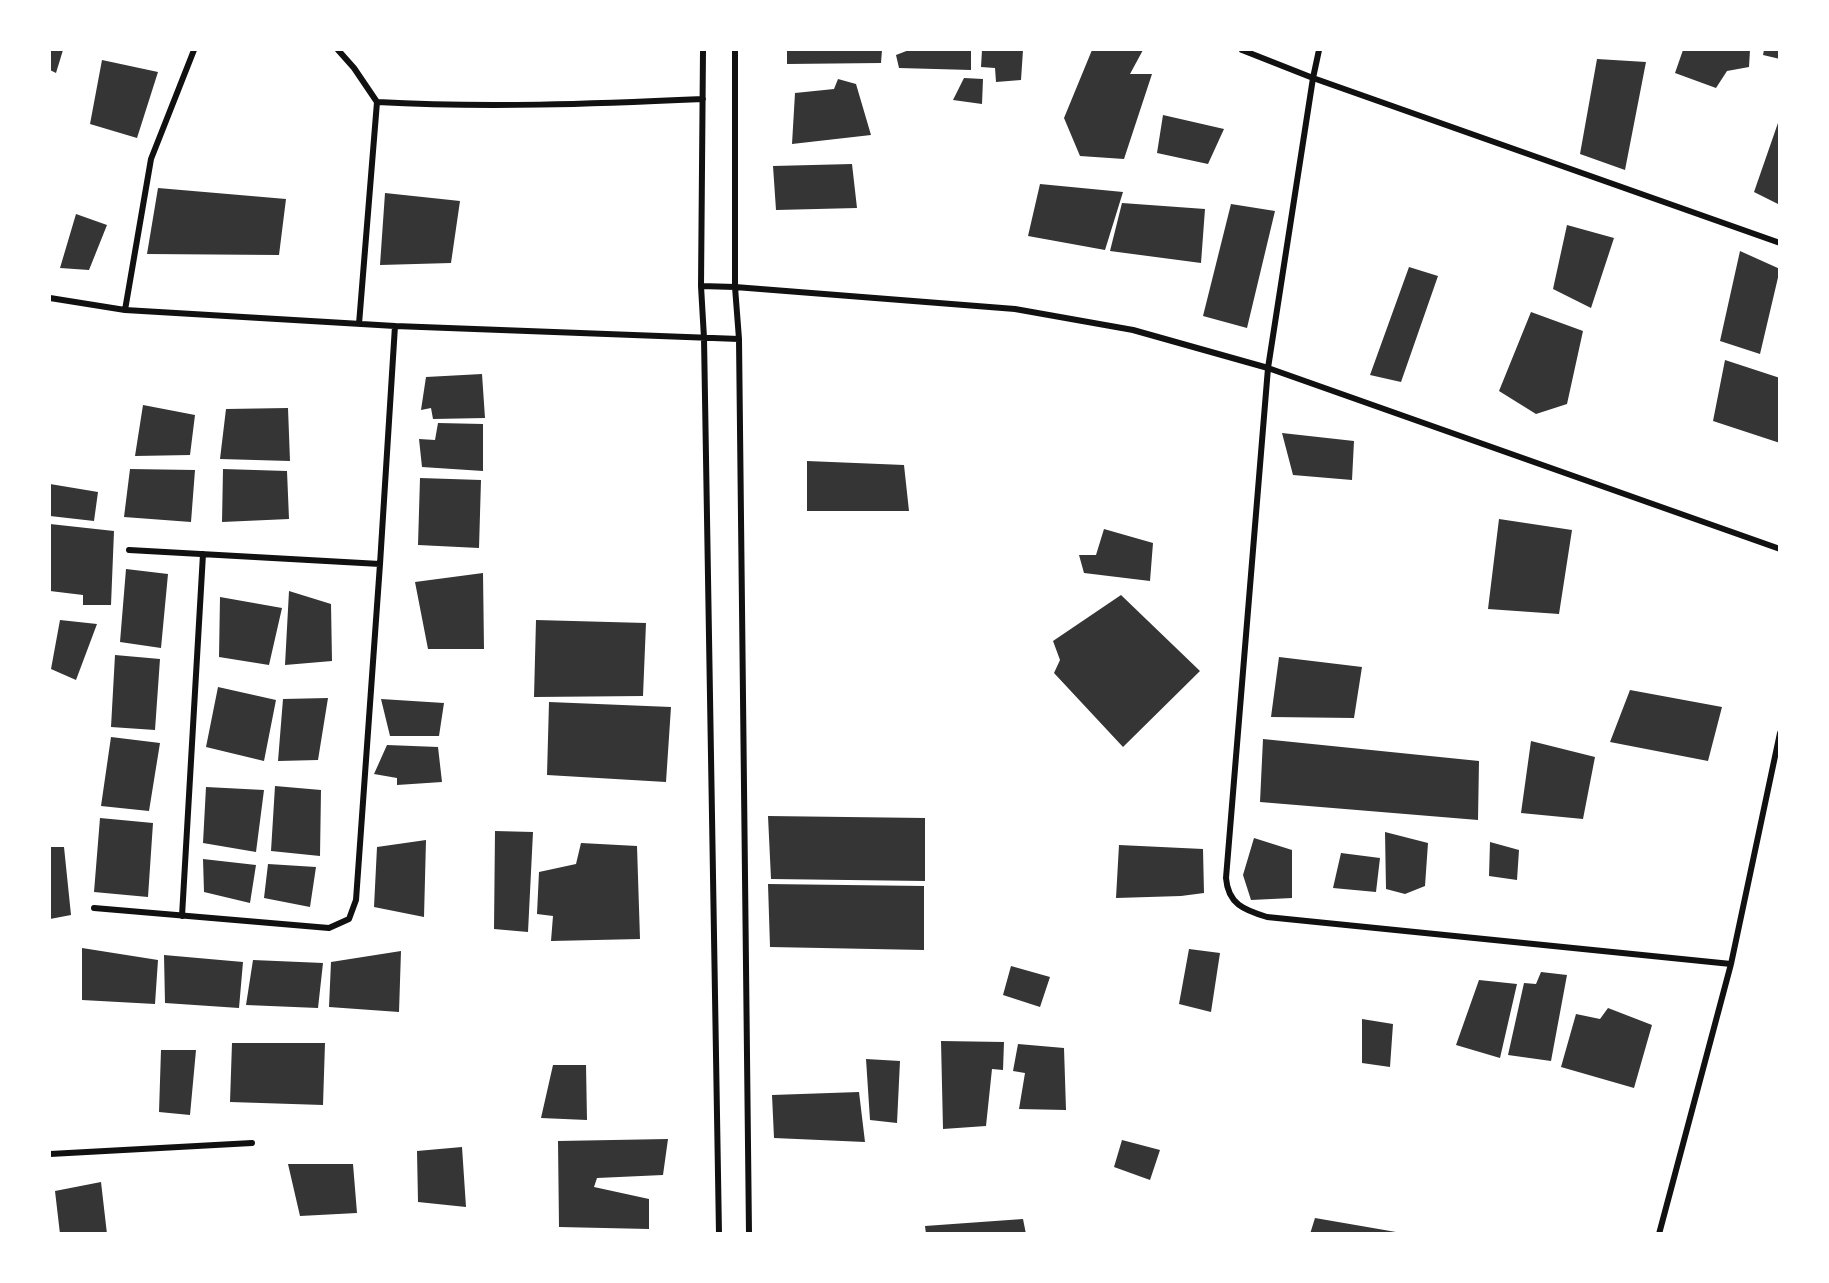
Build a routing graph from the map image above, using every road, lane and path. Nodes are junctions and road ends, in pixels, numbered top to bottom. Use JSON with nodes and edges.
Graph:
{"nodes":[{"id":1,"x":194,"y":50,"type":"edge"},
{"id":2,"x":338,"y":50,"type":"edge"},
{"id":3,"x":703,"y":50,"type":"edge"},
{"id":4,"x":735,"y":50,"type":"edge"},
{"id":5,"x":1242,"y":50,"type":"edge"},
{"id":6,"x":1319,"y":50,"type":"edge"},
{"id":7,"x":1313,"y":78,"type":"junction"},
{"id":8,"x":703,"y":99,"type":"junction"},
{"id":9,"x":376,"y":102,"type":"junction"},
{"id":10,"x":1779,"y":243,"type":"edge"},
{"id":11,"x":701,"y":286,"type":"junction"},
{"id":12,"x":735,"y":287,"type":"junction"},
{"id":13,"x":50,"y":298,"type":"edge"},
{"id":14,"x":125,"y":310,"type":"junction"},
{"id":15,"x":359,"y":324,"type":"junction"},
{"id":16,"x":395,"y":326,"type":"junction"},
{"id":17,"x":705,"y":338,"type":"junction"},
{"id":18,"x":739,"y":339,"type":"junction"},
{"id":19,"x":1268,"y":368,"type":"junction"},
{"id":20,"x":1779,"y":549,"type":"edge"},
{"id":21,"x":129,"y":550,"type":"dead end"},
{"id":22,"x":203,"y":554,"type":"junction"},
{"id":23,"x":380,"y":564,"type":"junction"},
{"id":24,"x":1779,"y":733,"type":"edge"},
{"id":25,"x":94,"y":908,"type":"dead end"},
{"id":26,"x":182,"y":916,"type":"junction"},
{"id":27,"x":1731,"y":964,"type":"junction"},
{"id":28,"x":252,"y":1143,"type":"dead end"},
{"id":29,"x":50,"y":1154,"type":"edge"},
{"id":30,"x":718,"y":1233,"type":"edge"},
{"id":31,"x":749,"y":1233,"type":"edge"},
{"id":32,"x":1659,"y":1233,"type":"edge"}],
"edges":[{"from":1,"to":14,"type":"street"},
{"from":2,"to":9,"type":"street"},
{"from":3,"to":8,"type":"street"},
{"from":4,"to":12,"type":"street"},
{"from":5,"to":7,"type":"street"},
{"from":6,"to":7,"type":"street"},
{"from":7,"to":10,"type":"street"},
{"from":7,"to":19,"type":"street"},
{"from":8,"to":9,"type":"street"},
{"from":8,"to":11,"type":"street"},
{"from":9,"to":15,"type":"street"},
{"from":11,"to":12,"type":"street"},
{"from":11,"to":17,"type":"street"},
{"from":12,"to":18,"type":"street"},
{"from":12,"to":19,"type":"street"},
{"from":13,"to":14,"type":"street"},
{"from":14,"to":15,"type":"street"},
{"from":15,"to":16,"type":"street"},
{"from":16,"to":17,"type":"street"},
{"from":16,"to":23,"type":"street"},
{"from":17,"to":18,"type":"street"},
{"from":17,"to":30,"type":"street"},
{"from":18,"to":31,"type":"street"},
{"from":19,"to":20,"type":"street"},
{"from":19,"to":27,"type":"street"},
{"from":21,"to":22,"type":"street"},
{"from":22,"to":23,"type":"street"},
{"from":22,"to":26,"type":"street"},
{"from":23,"to":26,"type":"street"},
{"from":24,"to":27,"type":"street"},
{"from":25,"to":26,"type":"street"},
{"from":27,"to":32,"type":"street"},
{"from":28,"to":29,"type":"street"}]}
